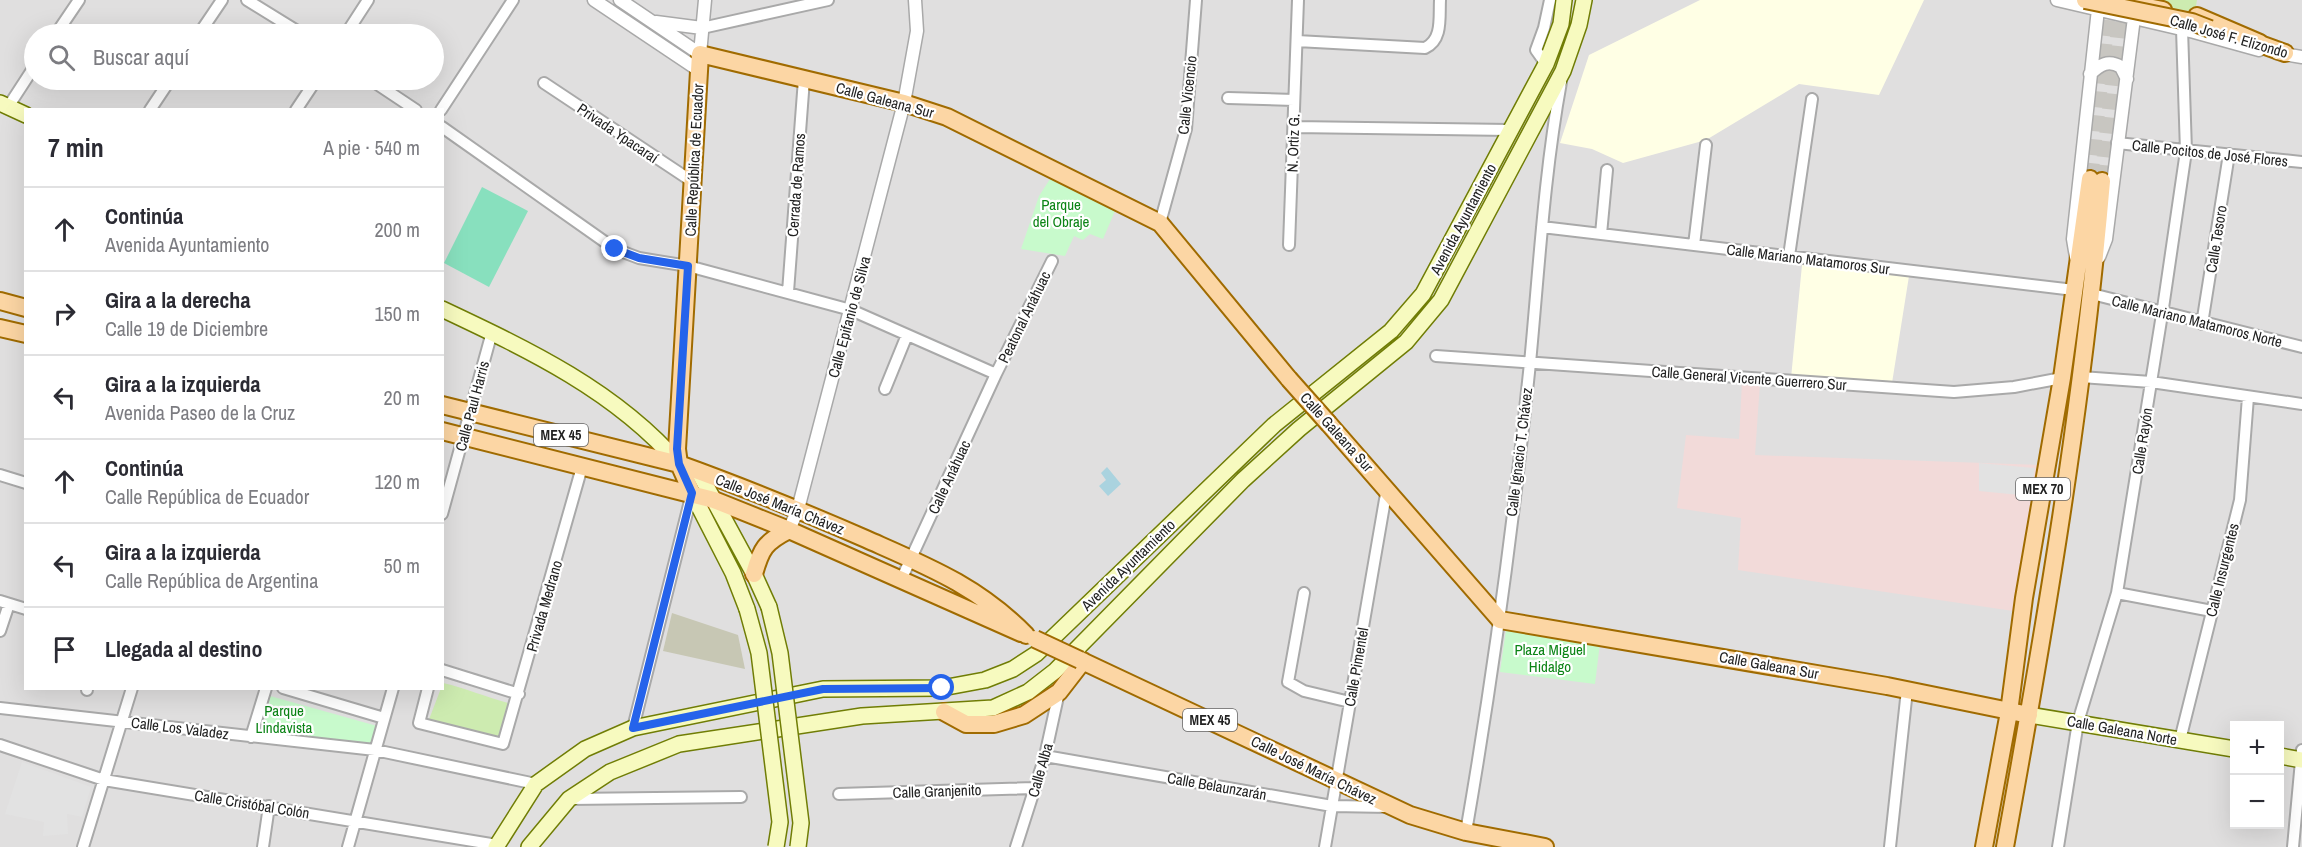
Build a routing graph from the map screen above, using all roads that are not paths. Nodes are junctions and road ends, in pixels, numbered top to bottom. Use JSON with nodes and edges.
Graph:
{"nodes":[{"id":1,"x":79,"y":0,"type":"edge"},
{"id":2,"x":222,"y":0,"type":"edge"},
{"id":3,"x":247,"y":0,"type":"edge"},
{"id":4,"x":368,"y":0,"type":"edge"},
{"id":5,"x":513,"y":0,"type":"edge"},
{"id":6,"x":594,"y":0,"type":"edge"},
{"id":7,"x":620,"y":0,"type":"edge"},
{"id":8,"x":705,"y":0,"type":"edge"},
{"id":9,"x":828,"y":0,"type":"edge"},
{"id":10,"x":915,"y":0,"type":"edge"},
{"id":11,"x":1196,"y":0,"type":"edge"},
{"id":12,"x":1298,"y":0,"type":"edge"},
{"id":13,"x":1440,"y":0,"type":"edge"},
{"id":14,"x":1550,"y":0,"type":"edge"},
{"id":15,"x":1564,"y":0,"type":"edge"},
{"id":16,"x":1584,"y":0,"type":"edge"},
{"id":17,"x":2057,"y":0,"type":"edge"},
{"id":18,"x":2127,"y":0,"type":"edge"},
{"id":19,"x":2138,"y":0,"type":"edge"},
{"id":20,"x":2094,"y":4,"type":"edge"},
{"id":21,"x":2134,"y":19,"type":"junction"},
{"id":22,"x":651,"y":21,"type":"junction"},
{"id":23,"x":63,"y":24,"type":"edge"},
{"id":24,"x":206,"y":24,"type":"edge"},
{"id":25,"x":286,"y":24,"type":"edge"},
{"id":26,"x":352,"y":24,"type":"edge"},
{"id":27,"x":702,"y":28,"type":"junction"},
{"id":28,"x":2182,"y":29,"type":"junction"},
{"id":29,"x":1298,"y":41,"type":"junction"},
{"id":30,"x":2260,"y":43,"type":"junction"},
{"id":31,"x":2285,"y":54,"type":"junction"},
{"id":32,"x":2302,"y":57,"type":"edge"},
{"id":33,"x":700,"y":63,"type":"junction"},
{"id":34,"x":1546,"y":64,"type":"junction"},
{"id":35,"x":1563,"y":71,"type":"junction"},
{"id":36,"x":2090,"y":74,"type":"junction"},
{"id":37,"x":804,"y":79,"type":"junction"},
{"id":38,"x":2127,"y":79,"type":"junction"},
{"id":39,"x":24,"y":80,"type":"edge"},
{"id":40,"x":544,"y":83,"type":"dead end"},
{"id":41,"x":163,"y":90,"type":"edge"},
{"id":42,"x":309,"y":90,"type":"edge"},
{"id":43,"x":386,"y":90,"type":"edge"},
{"id":44,"x":1228,"y":98,"type":"dead end"},
{"id":45,"x":1812,"y":99,"type":"dead end"},
{"id":46,"x":1294,"y":100,"type":"junction"},
{"id":47,"x":904,"y":103,"type":"junction"},
{"id":48,"x":4,"y":105,"type":"edge"},
{"id":49,"x":151,"y":108,"type":"edge"},
{"id":50,"x":297,"y":108,"type":"edge"},
{"id":51,"x":413,"y":108,"type":"edge"},
{"id":52,"x":442,"y":108,"type":"edge"},
{"id":53,"x":24,"y":114,"type":"edge"},
{"id":54,"x":1294,"y":127,"type":"junction"},
{"id":55,"x":444,"y":128,"type":"edge"},
{"id":56,"x":1510,"y":130,"type":"junction"},
{"id":57,"x":2117,"y":144,"type":"junction"},
{"id":58,"x":1706,"y":145,"type":"dead end"},
{"id":59,"x":2186,"y":151,"type":"junction"},
{"id":60,"x":2229,"y":154,"type":"junction"},
{"id":61,"x":2302,"y":162,"type":"edge"},
{"id":62,"x":1607,"y":170,"type":"dead end"},
{"id":63,"x":693,"y":182,"type":"junction"},
{"id":64,"x":1160,"y":223,"type":"junction"},
{"id":65,"x":1542,"y":227,"type":"junction"},
{"id":66,"x":1601,"y":234,"type":"junction"},
{"id":67,"x":1289,"y":245,"type":"dead end"},
{"id":68,"x":1694,"y":245,"type":"junction"},
{"id":69,"x":1789,"y":256,"type":"junction"},
{"id":70,"x":1052,"y":261,"type":"dead end"},
{"id":71,"x":688,"y":266,"type":"junction"},
{"id":72,"x":2077,"y":267,"type":"junction"},
{"id":73,"x":2095,"y":267,"type":"junction"},
{"id":74,"x":2074,"y":290,"type":"junction"},
{"id":75,"x":788,"y":292,"type":"junction"},
{"id":76,"x":2092,"y":294,"type":"junction"},
{"id":77,"x":0,"y":301,"type":"edge"},
{"id":78,"x":24,"y":307,"type":"edge"},
{"id":79,"x":444,"y":310,"type":"edge"},
{"id":80,"x":850,"y":310,"type":"junction"},
{"id":81,"x":2162,"y":313,"type":"junction"},
{"id":82,"x":0,"y":314,"type":"edge"},
{"id":83,"x":24,"y":316,"type":"edge"},
{"id":84,"x":2202,"y":324,"type":"junction"},
{"id":85,"x":0,"y":328,"type":"edge"},
{"id":86,"x":492,"y":332,"type":"junction"},
{"id":87,"x":24,"y":334,"type":"edge"},
{"id":88,"x":907,"y":335,"type":"junction"},
{"id":89,"x":2302,"y":347,"type":"edge"},
{"id":90,"x":1436,"y":356,"type":"dead end"},
{"id":91,"x":1530,"y":363,"type":"junction"},
{"id":92,"x":996,"y":374,"type":"junction"},
{"id":93,"x":2081,"y":377,"type":"junction"},
{"id":94,"x":2062,"y":378,"type":"junction"},
{"id":95,"x":2151,"y":382,"type":"junction"},
{"id":96,"x":885,"y":389,"type":"dead end"},
{"id":97,"x":2248,"y":397,"type":"junction"},
{"id":98,"x":2302,"y":404,"type":"edge"},
{"id":99,"x":444,"y":406,"type":"edge"},
{"id":100,"x":470,"y":412,"type":"junction"},
{"id":101,"x":444,"y":431,"type":"edge"},
{"id":102,"x":463,"y":436,"type":"junction"},
{"id":103,"x":679,"y":464,"type":"junction"},
{"id":104,"x":582,"y":467,"type":"junction"},
{"id":105,"x":698,"y":471,"type":"junction"},
{"id":106,"x":0,"y":475,"type":"edge"},
{"id":107,"x":24,"y":482,"type":"edge"},
{"id":108,"x":1387,"y":488,"type":"junction"},
{"id":109,"x":692,"y":493,"type":"junction"},
{"id":110,"x":714,"y":500,"type":"junction"},
{"id":111,"x":444,"y":507,"type":"edge"},
{"id":112,"x":798,"y":509,"type":"junction"},
{"id":113,"x":789,"y":530,"type":"junction"},
{"id":114,"x":911,"y":559,"type":"junction"},
{"id":115,"x":754,"y":574,"type":"junction"},
{"id":116,"x":901,"y":580,"type":"junction"},
{"id":117,"x":1304,"y":593,"type":"dead end"},
{"id":118,"x":2117,"y":593,"type":"junction"},
{"id":119,"x":4,"y":602,"type":"edge"},
{"id":120,"x":24,"y":608,"type":"edge"},
{"id":121,"x":2212,"y":611,"type":"junction"},
{"id":122,"x":1500,"y":621,"type":"junction"},
{"id":123,"x":0,"y":631,"type":"edge"},
{"id":124,"x":1031,"y":637,"type":"junction"},
{"id":125,"x":1081,"y":660,"type":"junction"},
{"id":126,"x":444,"y":671,"type":"edge"},
{"id":127,"x":131,"y":690,"type":"edge"},
{"id":128,"x":265,"y":690,"type":"edge"},
{"id":129,"x":290,"y":690,"type":"edge"},
{"id":130,"x":392,"y":690,"type":"edge"},
{"id":131,"x":427,"y":690,"type":"edge"},
{"id":132,"x":1906,"y":690,"type":"junction"},
{"id":133,"x":1059,"y":692,"type":"junction"},
{"id":134,"x":519,"y":694,"type":"junction"},
{"id":135,"x":1350,"y":702,"type":"junction"},
{"id":136,"x":0,"y":708,"type":"edge"},
{"id":137,"x":944,"y":711,"type":"junction"},
{"id":138,"x":2009,"y":712,"type":"junction"},
{"id":139,"x":2029,"y":714,"type":"junction"},
{"id":140,"x":384,"y":718,"type":"junction"},
{"id":141,"x":122,"y":721,"type":"junction"},
{"id":142,"x":2078,"y":722,"type":"junction"},
{"id":143,"x":633,"y":728,"type":"junction"},
{"id":144,"x":250,"y":737,"type":"junction"},
{"id":145,"x":2180,"y":740,"type":"junction"},
{"id":146,"x":0,"y":745,"type":"edge"},
{"id":147,"x":2230,"y":748,"type":"edge"},
{"id":148,"x":375,"y":750,"type":"junction"},
{"id":149,"x":1045,"y":756,"type":"junction"},
{"id":150,"x":2284,"y":756,"type":"edge"},
{"id":151,"x":2302,"y":757,"type":"edge"},
{"id":152,"x":104,"y":780,"type":"junction"},
{"id":153,"x":1337,"y":780,"type":"junction"},
{"id":154,"x":536,"y":784,"type":"junction"},
{"id":155,"x":1035,"y":788,"type":"junction"},
{"id":156,"x":839,"y":794,"type":"dead end"},
{"id":157,"x":741,"y":797,"type":"dead end"},
{"id":158,"x":569,"y":799,"type":"junction"},
{"id":159,"x":269,"y":806,"type":"junction"},
{"id":160,"x":1332,"y":806,"type":"junction"},
{"id":161,"x":1389,"y":807,"type":"junction"},
{"id":162,"x":355,"y":821,"type":"junction"},
{"id":163,"x":88,"y":830,"type":"junction"},
{"id":164,"x":1466,"y":832,"type":"junction"},
{"id":165,"x":1520,"y":845,"type":"edge"},
{"id":166,"x":500,"y":846,"type":"edge"},
{"id":167,"x":83,"y":847,"type":"edge"},
{"id":168,"x":89,"y":847,"type":"edge"},
{"id":169,"x":263,"y":847,"type":"edge"},
{"id":170,"x":348,"y":847,"type":"edge"},
{"id":171,"x":529,"y":847,"type":"edge"},
{"id":172,"x":776,"y":847,"type":"edge"},
{"id":173,"x":798,"y":847,"type":"edge"},
{"id":174,"x":1016,"y":847,"type":"edge"},
{"id":175,"x":1325,"y":847,"type":"edge"},
{"id":176,"x":1545,"y":847,"type":"edge"},
{"id":177,"x":1890,"y":847,"type":"edge"},
{"id":178,"x":1984,"y":847,"type":"edge"},
{"id":179,"x":2005,"y":847,"type":"edge"},
{"id":180,"x":2058,"y":847,"type":"edge"},
{"id":181,"x":2293,"y":847,"type":"edge"}],
"edges":[{"from":1,"to":23,"type":"street"},
{"from":2,"to":24,"type":"street"},
{"from":3,"to":25,"type":"street"},
{"from":4,"to":26,"type":"street"},
{"from":5,"to":52,"type":"street"},
{"from":6,"to":33,"type":"street"},
{"from":7,"to":22,"type":"street"},
{"from":8,"to":27,"type":"street","name":"Calle República de Ecuador"},
{"from":9,"to":27,"type":"street"},
{"from":10,"to":47,"type":"street","name":"Calle Epifanio de Silva"},
{"from":11,"to":64,"type":"street","name":"Calle Vicencio"},
{"from":12,"to":29,"type":"street","name":"N. Ortiz G."},
{"from":13,"to":29,"type":"street"},
{"from":14,"to":34,"type":"street"},
{"from":15,"to":34,"type":"main road","name":"Avenida Ayuntamiento"},
{"from":16,"to":35,"type":"main road","name":"Avenida Ayuntamiento"},
{"from":17,"to":20,"type":"street"},
{"from":18,"to":21,"type":"street"},
{"from":19,"to":21,"type":"street","number":"MEX 70"},
{"from":19,"to":30,"type":"main road"},
{"from":20,"to":21,"type":"street"},
{"from":20,"to":30,"type":"main road","name":"Calle José F. Elizondo","bridge":true},
{"from":20,"to":36,"type":"street","number":"MEX 70"},
{"from":21,"to":28,"type":"street"},
{"from":21,"to":38,"type":"street","number":"MEX 70"},
{"from":22,"to":27,"type":"street"},
{"from":22,"to":33,"type":"street"},
{"from":27,"to":33,"type":"street","name":"Calle República de Ecuador"},
{"from":28,"to":31,"type":"street"},
{"from":28,"to":59,"type":"street","name":"Calle Rayón"},
{"from":29,"to":46,"type":"street","name":"N. Ortiz G."},
{"from":30,"to":31,"type":"main road","name":"Calle José F. Elizondo"},
{"from":31,"to":32,"type":"street","name":"Calle José F. Elizondo"},
{"from":33,"to":37,"type":"main road","name":"Calle Galeana Sur"},
{"from":33,"to":63,"type":"main road","name":"Calle República de Ecuador"},
{"from":34,"to":56,"type":"main road","name":"Avenida Ayuntamiento"},
{"from":35,"to":65,"type":"street","name":"Calle Ignacio T. Chávez"},
{"from":35,"to":137,"type":"main road","name":"Avenida Ayuntamiento"},
{"from":36,"to":38,"type":"street"},
{"from":36,"to":72,"type":"street","number":"MEX 70"},
{"from":37,"to":47,"type":"main road","name":"Calle Galeana Sur"},
{"from":37,"to":75,"type":"street","name":"Cerrada de Ramos"},
{"from":38,"to":57,"type":"street","number":"MEX 70"},
{"from":39,"to":48,"type":"street"},
{"from":40,"to":63,"type":"street","name":"Privada Ypacaraí"},
{"from":41,"to":49,"type":"street"},
{"from":42,"to":50,"type":"street"},
{"from":43,"to":51,"type":"street"},
{"from":44,"to":46,"type":"street"},
{"from":45,"to":69,"type":"street"},
{"from":46,"to":54,"type":"street","name":"N. Ortiz G."},
{"from":47,"to":64,"type":"main road","name":"Calle Galeana Sur"},
{"from":47,"to":80,"type":"street","name":"Calle Epifanio de Silva"},
{"from":48,"to":53,"type":"main road"},
{"from":54,"to":56,"type":"street"},
{"from":54,"to":67,"type":"street","name":"N. Ortiz G."},
{"from":55,"to":71,"type":"street"},
{"from":56,"to":143,"type":"main road","name":"Avenida Ayuntamiento"},
{"from":57,"to":59,"type":"street","name":"Calle Pocitos de José Flores"},
{"from":57,"to":73,"type":"street","number":"MEX 70"},
{"from":58,"to":68,"type":"street"},
{"from":59,"to":60,"type":"street","name":"Calle Pocitos de José Flores"},
{"from":59,"to":81,"type":"street","name":"Calle Rayón"},
{"from":60,"to":61,"type":"street","name":"Calle Pocitos de José Flores"},
{"from":60,"to":84,"type":"street","name":"Calle Tesoro"},
{"from":62,"to":66,"type":"street"},
{"from":63,"to":71,"type":"main road","name":"Calle República de Ecuador"},
{"from":64,"to":108,"type":"main road","name":"Calle Galeana Sur","bridge":true},
{"from":65,"to":66,"type":"street","name":"Calle Mariano Matamoros Sur"},
{"from":65,"to":91,"type":"street","name":"Calle Ignacio T. Chávez"},
{"from":66,"to":68,"type":"street","name":"Calle Mariano Matamoros Sur"},
{"from":68,"to":69,"type":"street","name":"Calle Mariano Matamoros Sur"},
{"from":69,"to":74,"type":"street","name":"Calle Mariano Matamoros Sur"},
{"from":70,"to":92,"type":"street","name":"Peatonal Anáhuac"},
{"from":71,"to":75,"type":"street"},
{"from":71,"to":103,"type":"main road","name":"Calle República de Ecuador"},
{"from":72,"to":73,"type":"main road","number":"MEX 70"},
{"from":72,"to":74,"type":"main road","number":"MEX 70"},
{"from":73,"to":76,"type":"main road","number":"MEX 70"},
{"from":74,"to":94,"type":"main road","number":"MEX 70"},
{"from":75,"to":80,"type":"street"},
{"from":76,"to":81,"type":"street","name":"Calle Mariano Matamoros Norte"},
{"from":76,"to":93,"type":"main road","number":"MEX 70"},
{"from":77,"to":78,"type":"main road"},
{"from":79,"to":86,"type":"main road"},
{"from":80,"to":88,"type":"street"},
{"from":80,"to":112,"type":"street","name":"Calle Epifanio de Silva"},
{"from":81,"to":84,"type":"street","name":"Calle Mariano Matamoros Norte"},
{"from":81,"to":95,"type":"street","name":"Calle Rayón"},
{"from":82,"to":83,"type":"main road"},
{"from":84,"to":89,"type":"street","name":"Calle Mariano Matamoros Norte"},
{"from":85,"to":87,"type":"main road"},
{"from":86,"to":100,"type":"street","name":"Calle Paul Harris"},
{"from":86,"to":103,"type":"main road"},
{"from":88,"to":92,"type":"street"},
{"from":88,"to":96,"type":"street"},
{"from":90,"to":91,"type":"street","name":"Calle General Vicente Guerrero Sur"},
{"from":91,"to":94,"type":"street","name":"Calle General Vicente Guerrero Sur"},
{"from":91,"to":122,"type":"street","name":"Calle Ignacio T. Chávez"},
{"from":92,"to":114,"type":"street","name":"Calle Anáhuac"},
{"from":93,"to":95,"type":"street"},
{"from":93,"to":139,"type":"main road","number":"MEX 70"},
{"from":94,"to":138,"type":"main road","number":"MEX 70"},
{"from":95,"to":97,"type":"street"},
{"from":95,"to":118,"type":"street","name":"Calle Rayón"},
{"from":97,"to":98,"type":"street"},
{"from":97,"to":121,"type":"street","name":"Calle Insurgentes"},
{"from":99,"to":100,"type":"main road","name":"Calle José María Chávez","number":"MEX 45"},
{"from":100,"to":102,"type":"street","name":"Calle Paul Harris"},
{"from":100,"to":103,"type":"main road","name":"Calle José María Chávez","number":"MEX 45"},
{"from":101,"to":102,"type":"main road","name":"Calle José María Chávez","number":"MEX 45"},
{"from":102,"to":104,"type":"main road","name":"Calle José María Chávez","number":"MEX 45"},
{"from":102,"to":111,"type":"street","name":"Calle Paul Harris"},
{"from":103,"to":105,"type":"main road","name":"Calle José María Chávez","number":"MEX 45"},
{"from":103,"to":109,"type":"main road"},
{"from":104,"to":109,"type":"main road","name":"Calle José María Chávez","number":"MEX 45"},
{"from":104,"to":134,"type":"street","name":"Privada Medrano"},
{"from":105,"to":110,"type":"main road"},
{"from":105,"to":112,"type":"main road","name":"Calle José María Chávez","number":"MEX 45"},
{"from":106,"to":107,"type":"street"},
{"from":108,"to":122,"type":"main road","name":"Calle Galeana Sur"},
{"from":108,"to":135,"type":"street","name":"Calle Pimentel"},
{"from":109,"to":110,"type":"main road","name":"Calle José María Chávez","number":"MEX 45"},
{"from":109,"to":143,"type":"street"},
{"from":109,"to":172,"type":"main road","bridge":true},
{"from":110,"to":113,"type":"main road","name":"Calle José María Chávez","number":"MEX 45"},
{"from":110,"to":115,"type":"main road"},
{"from":112,"to":113,"type":"street","name":"Calle Epifanio de Silva"},
{"from":112,"to":114,"type":"main road","name":"Calle José María Chávez","number":"MEX 45"},
{"from":113,"to":115,"type":"main road"},
{"from":113,"to":116,"type":"main road","name":"Calle José María Chávez","number":"MEX 45"},
{"from":114,"to":116,"type":"street","name":"Calle Anáhuac"},
{"from":114,"to":124,"type":"main road","name":"Calle José María Chávez","number":"MEX 45"},
{"from":115,"to":173,"type":"main road","bridge":true},
{"from":116,"to":124,"type":"main road","name":"Calle José María Chávez","number":"MEX 45"},
{"from":117,"to":135,"type":"street"},
{"from":118,"to":121,"type":"street"},
{"from":118,"to":142,"type":"street","name":"Calle Rayón"},
{"from":119,"to":120,"type":"street"},
{"from":119,"to":123,"type":"street"},
{"from":121,"to":145,"type":"street","name":"Calle Insurgentes"},
{"from":122,"to":132,"type":"main road","name":"Calle Galeana Sur"},
{"from":122,"to":164,"type":"street","name":"Calle Ignacio T. Chávez"},
{"from":124,"to":125,"type":"main road","name":"Calle José María Chávez","number":"MEX 45","bridge":true},
{"from":125,"to":133,"type":"main road"},
{"from":125,"to":153,"type":"main road","name":"Calle José María Chávez","number":"MEX 45"},
{"from":126,"to":134,"type":"street"},
{"from":127,"to":141,"type":"street"},
{"from":128,"to":144,"type":"street"},
{"from":129,"to":140,"type":"street"},
{"from":130,"to":140,"type":"street"},
{"from":131,"to":134,"type":"street","name":"Privada Medrano"},
{"from":132,"to":138,"type":"main road","name":"Calle Galeana Sur"},
{"from":132,"to":177,"type":"street"},
{"from":133,"to":137,"type":"main road"},
{"from":133,"to":149,"type":"street","name":"Calle Alba"},
{"from":135,"to":153,"type":"street","name":"Calle Pimentel"},
{"from":136,"to":141,"type":"street","name":"Calle Los Valadez"},
{"from":137,"to":158,"type":"main road","name":"Avenida Ayuntamiento"},
{"from":138,"to":139,"type":"main road","name":"Calle Galeana Norte"},
{"from":138,"to":178,"type":"main road","number":"MEX 70"},
{"from":139,"to":142,"type":"main road","name":"Calle Galeana Norte"},
{"from":139,"to":179,"type":"main road","number":"MEX 70"},
{"from":140,"to":148,"type":"street"},
{"from":141,"to":144,"type":"street","name":"Calle Los Valadez"},
{"from":141,"to":152,"type":"street"},
{"from":142,"to":145,"type":"main road","name":"Calle Galeana Norte"},
{"from":142,"to":180,"type":"street","name":"Calle Rayón"},
{"from":143,"to":154,"type":"main road","name":"Avenida Ayuntamiento"},
{"from":144,"to":148,"type":"street","name":"Calle Los Valadez"},
{"from":145,"to":147,"type":"main road","name":"Calle Galeana Norte"},
{"from":146,"to":152,"type":"street","name":"Calle Cristóbal Colón"},
{"from":148,"to":154,"type":"street","name":"Calle Los Valadez"},
{"from":148,"to":162,"type":"street"},
{"from":149,"to":155,"type":"street","name":"Calle Alba"},
{"from":149,"to":160,"type":"street","name":"Calle Belaunzarán"},
{"from":150,"to":151,"type":"main road"},
{"from":151,"to":181,"type":"street"},
{"from":152,"to":159,"type":"street","name":"Calle Cristóbal Colón"},
{"from":152,"to":163,"type":"street"},
{"from":153,"to":160,"type":"street","name":"Calle Pimentel"},
{"from":153,"to":161,"type":"main road","name":"Calle José María Chávez","number":"MEX 45"},
{"from":154,"to":166,"type":"main road","name":"Avenida Ayuntamiento"},
{"from":155,"to":156,"type":"street","name":"Calle Granjenito"},
{"from":155,"to":174,"type":"street","name":"Calle Alba"},
{"from":157,"to":158,"type":"street"},
{"from":158,"to":171,"type":"main road","name":"Avenida Ayuntamiento"},
{"from":159,"to":162,"type":"street","name":"Calle Cristóbal Colón"},
{"from":159,"to":169,"type":"street"},
{"from":160,"to":161,"type":"street","name":"Calle Belaunzarán"},
{"from":160,"to":175,"type":"street","name":"Calle Pimentel"},
{"from":161,"to":164,"type":"main road","name":"Calle José María Chávez","number":"MEX 45"},
{"from":162,"to":166,"type":"street","name":"Calle Cristóbal Colón"},
{"from":162,"to":170,"type":"street"},
{"from":163,"to":167,"type":"street"},
{"from":163,"to":168,"type":"street"},
{"from":164,"to":165,"type":"main road","name":"Calle José María Chávez","number":"MEX 45"},
{"from":165,"to":176,"type":"main road","name":"Calle José María Chávez","number":"MEX 45"}]}
